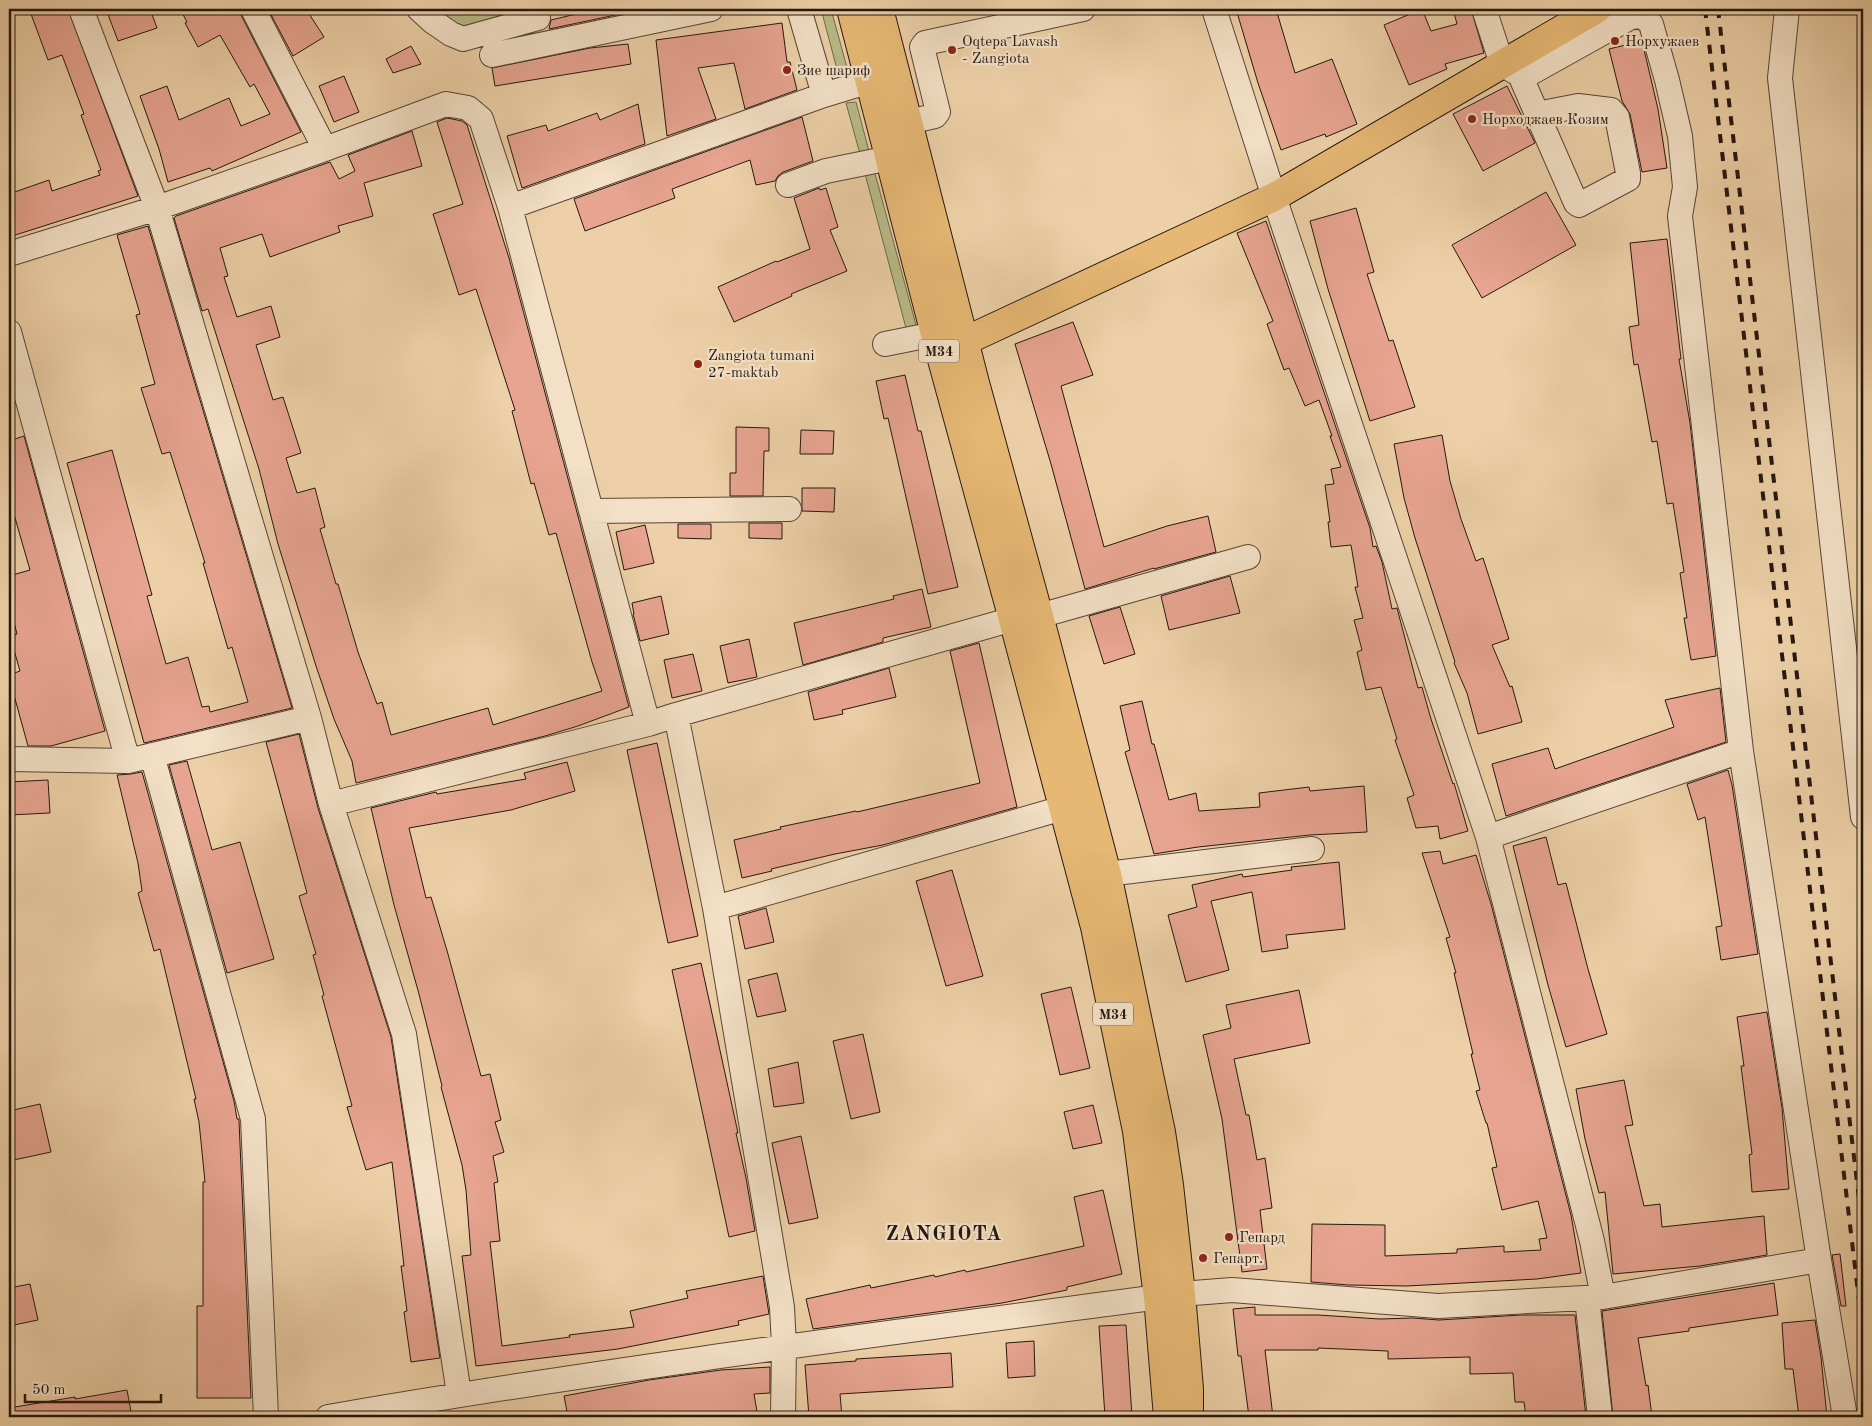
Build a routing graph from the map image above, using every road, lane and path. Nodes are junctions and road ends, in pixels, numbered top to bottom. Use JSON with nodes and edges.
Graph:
{"nodes":[{"id":1,"x":82,"y":9,"type":"edge"},
{"id":2,"x":253,"y":9,"type":"edge"},
{"id":3,"x":419,"y":9,"type":"edge"},
{"id":4,"x":711,"y":9,"type":"edge"},
{"id":5,"x":799,"y":9,"type":"edge"},
{"id":6,"x":851,"y":9,"type":"edge"},
{"id":7,"x":879,"y":9,"type":"edge"},
{"id":8,"x":1083,"y":9,"type":"edge"},
{"id":9,"x":1214,"y":9,"type":"edge"},
{"id":10,"x":1484,"y":9,"type":"edge"},
{"id":11,"x":1597,"y":9,"type":"edge"},
{"id":12,"x":1787,"y":9,"type":"edge"},
{"id":13,"x":537,"y":13,"type":"edge"},
{"id":14,"x":545,"y":44,"type":"junction"},
{"id":15,"x":492,"y":55,"type":"dead end"},
{"id":16,"x":1511,"y":70,"type":"junction"},
{"id":17,"x":870,"y":81,"type":"junction"},
{"id":18,"x":824,"y":95,"type":"junction"},
{"id":19,"x":1537,"y":114,"type":"junction"},
{"id":20,"x":908,"y":122,"type":"junction"},
{"id":21,"x":325,"y":149,"type":"junction"},
{"id":22,"x":890,"y":158,"type":"junction"},
{"id":23,"x":788,"y":185,"type":"dead end"},
{"id":24,"x":1274,"y":197,"type":"junction"},
{"id":25,"x":510,"y":206,"type":"junction"},
{"id":26,"x":157,"y":208,"type":"junction"},
{"id":27,"x":9,"y":254,"type":"edge"},
{"id":28,"x":9,"y":332,"type":"edge"},
{"id":29,"x":965,"y":341,"type":"junction"},
{"id":30,"x":937,"y":342,"type":"junction"},
{"id":31,"x":885,"y":344,"type":"dead end"},
{"id":32,"x":789,"y":509,"type":"dead end"},
{"id":33,"x":591,"y":511,"type":"junction"},
{"id":34,"x":1248,"y":557,"type":"dead end"},
{"id":35,"x":1026,"y":617,"type":"junction"},
{"id":36,"x":676,"y":715,"type":"junction"},
{"id":37,"x":309,"y":718,"type":"junction"},
{"id":38,"x":648,"y":724,"type":"junction"},
{"id":39,"x":1742,"y":751,"type":"junction"},
{"id":40,"x":152,"y":755,"type":"junction"},
{"id":41,"x":9,"y":759,"type":"edge"},
{"id":42,"x":128,"y":761,"type":"junction"},
{"id":43,"x":331,"y":804,"type":"junction"},
{"id":44,"x":1063,"y":808,"type":"junction"},
{"id":45,"x":1863,"y":817,"type":"edge"},
{"id":46,"x":1488,"y":837,"type":"junction"},
{"id":47,"x":1312,"y":849,"type":"dead end"},
{"id":48,"x":1107,"y":874,"type":"junction"},
{"id":49,"x":715,"y":908,"type":"junction"},
{"id":50,"x":1819,"y":1260,"type":"junction"},
{"id":51,"x":1170,"y":1296,"type":"junction"},
{"id":52,"x":1595,"y":1297,"type":"junction"},
{"id":53,"x":784,"y":1346,"type":"junction"},
{"id":54,"x":459,"y":1394,"type":"junction"},
{"id":55,"x":266,"y":1417,"type":"edge"},
{"id":56,"x":328,"y":1417,"type":"edge"},
{"id":57,"x":783,"y":1417,"type":"edge"},
{"id":58,"x":1168,"y":1417,"type":"edge"},
{"id":59,"x":1190,"y":1417,"type":"edge"},
{"id":60,"x":1600,"y":1417,"type":"edge"},
{"id":61,"x":1845,"y":1417,"type":"edge"}],
"edges":[{"from":1,"to":26,"type":"street"},
{"from":2,"to":21,"type":"street"},
{"from":3,"to":13,"type":"street"},
{"from":4,"to":14,"type":"street"},
{"from":5,"to":18,"type":"street"},
{"from":6,"to":17,"type":"main road","number":"M34"},
{"from":7,"to":20,"type":"main road","number":"M34"},
{"from":8,"to":20,"type":"street"},
{"from":9,"to":24,"type":"street"},
{"from":10,"to":16,"type":"street"},
{"from":11,"to":16,"type":"main road"},
{"from":12,"to":45,"type":"street"},
{"from":13,"to":14,"type":"street"},
{"from":14,"to":15,"type":"street"},
{"from":16,"to":19,"type":"street"},
{"from":16,"to":24,"type":"main road"},
{"from":16,"to":39,"type":"street"},
{"from":17,"to":18,"type":"street"},
{"from":17,"to":22,"type":"main road","number":"M34"},
{"from":18,"to":25,"type":"street"},
{"from":19,"to":19,"type":"street"},
{"from":20,"to":29,"type":"main road","number":"M34"},
{"from":21,"to":25,"type":"street"},
{"from":21,"to":26,"type":"street"},
{"from":22,"to":23,"type":"street"},
{"from":22,"to":30,"type":"main road","number":"M34"},
{"from":24,"to":29,"type":"main road"},
{"from":24,"to":46,"type":"street"},
{"from":25,"to":33,"type":"street"},
{"from":26,"to":27,"type":"street"},
{"from":26,"to":37,"type":"street"},
{"from":28,"to":42,"type":"street"},
{"from":29,"to":30,"type":"main road"},
{"from":29,"to":35,"type":"main road","number":"M34"},
{"from":30,"to":31,"type":"street"},
{"from":30,"to":35,"type":"main road","number":"M34"},
{"from":32,"to":33,"type":"street"},
{"from":33,"to":38,"type":"street"},
{"from":34,"to":35,"type":"street"},
{"from":35,"to":36,"type":"street"},
{"from":35,"to":44,"type":"main road","number":"M34"},
{"from":35,"to":48,"type":"main road","number":"M34"},
{"from":36,"to":38,"type":"street"},
{"from":36,"to":49,"type":"street"},
{"from":37,"to":40,"type":"street"},
{"from":37,"to":43,"type":"street"},
{"from":38,"to":43,"type":"street"},
{"from":39,"to":46,"type":"street"},
{"from":39,"to":50,"type":"street"},
{"from":40,"to":42,"type":"street"},
{"from":40,"to":55,"type":"street"},
{"from":41,"to":42,"type":"street"},
{"from":43,"to":54,"type":"street"},
{"from":44,"to":49,"type":"street"},
{"from":44,"to":51,"type":"main road","number":"M34"},
{"from":46,"to":52,"type":"street"},
{"from":47,"to":48,"type":"street"},
{"from":48,"to":51,"type":"main road","number":"M34"},
{"from":49,"to":53,"type":"street"},
{"from":50,"to":52,"type":"street"},
{"from":50,"to":61,"type":"street"},
{"from":51,"to":52,"type":"street"},
{"from":51,"to":53,"type":"street"},
{"from":51,"to":58,"type":"main road","number":"M34"},
{"from":51,"to":59,"type":"main road","number":"M34"},
{"from":52,"to":60,"type":"street"},
{"from":53,"to":54,"type":"street"},
{"from":53,"to":57,"type":"street"},
{"from":54,"to":56,"type":"street"}]}
